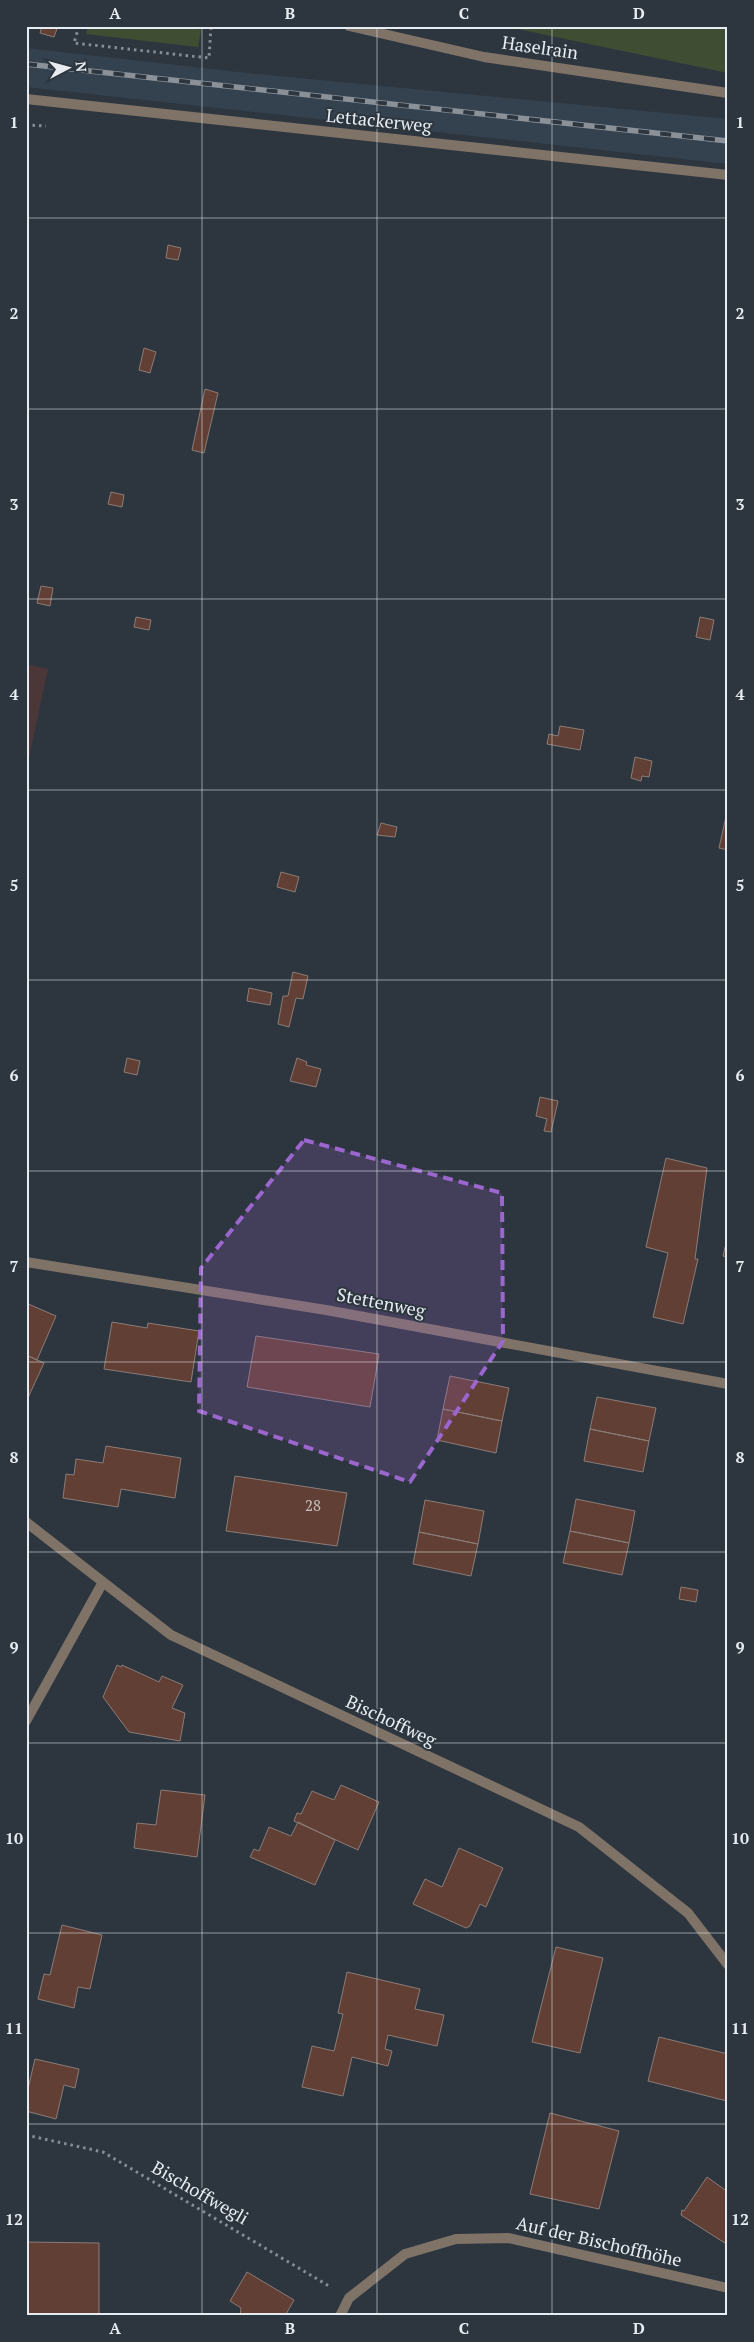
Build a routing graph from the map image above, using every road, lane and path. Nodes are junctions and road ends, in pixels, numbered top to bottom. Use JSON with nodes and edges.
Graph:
{"nodes":[{"id":1,"x":79,"y":26,"type":"edge"},
{"id":2,"x":211,"y":26,"type":"edge"},
{"id":3,"x":349,"y":26,"type":"edge"},
{"id":4,"x":728,"y":93,"type":"edge"},
{"id":5,"x":26,"y":99,"type":"edge"},
{"id":6,"x":728,"y":175,"type":"edge"},
{"id":7,"x":26,"y":1262,"type":"edge"},
{"id":8,"x":728,"y":1384,"type":"edge"},
{"id":9,"x":26,"y":1522,"type":"edge"},
{"id":10,"x":103,"y":1582,"type":"junction"},
{"id":11,"x":26,"y":1721,"type":"edge"},
{"id":12,"x":728,"y":1965,"type":"edge"},
{"id":13,"x":26,"y":2135,"type":"edge"},
{"id":14,"x":728,"y":2288,"type":"edge"},
{"id":15,"x":349,"y":2298,"type":"junction"},
{"id":16,"x":340,"y":2316,"type":"edge"}],
"edges":[{"from":1,"to":2,"type":"path"},
{"from":3,"to":4,"type":"street","name":"Haselrain"},
{"from":5,"to":6,"type":"street","name":"Lettackerweg"},
{"from":7,"to":8,"type":"street","name":"Stettenweg"},
{"from":9,"to":10,"type":"street","name":"Bischoffweg"},
{"from":10,"to":11,"type":"street"},
{"from":10,"to":12,"type":"street","name":"Bischoffweg"},
{"from":13,"to":15,"type":"path","name":"Bischoffwegli"},
{"from":14,"to":15,"type":"street","name":"Auf der Bischoffhöhe"},
{"from":15,"to":16,"type":"street","name":"Auf der Bischoffhöhe"}]}
